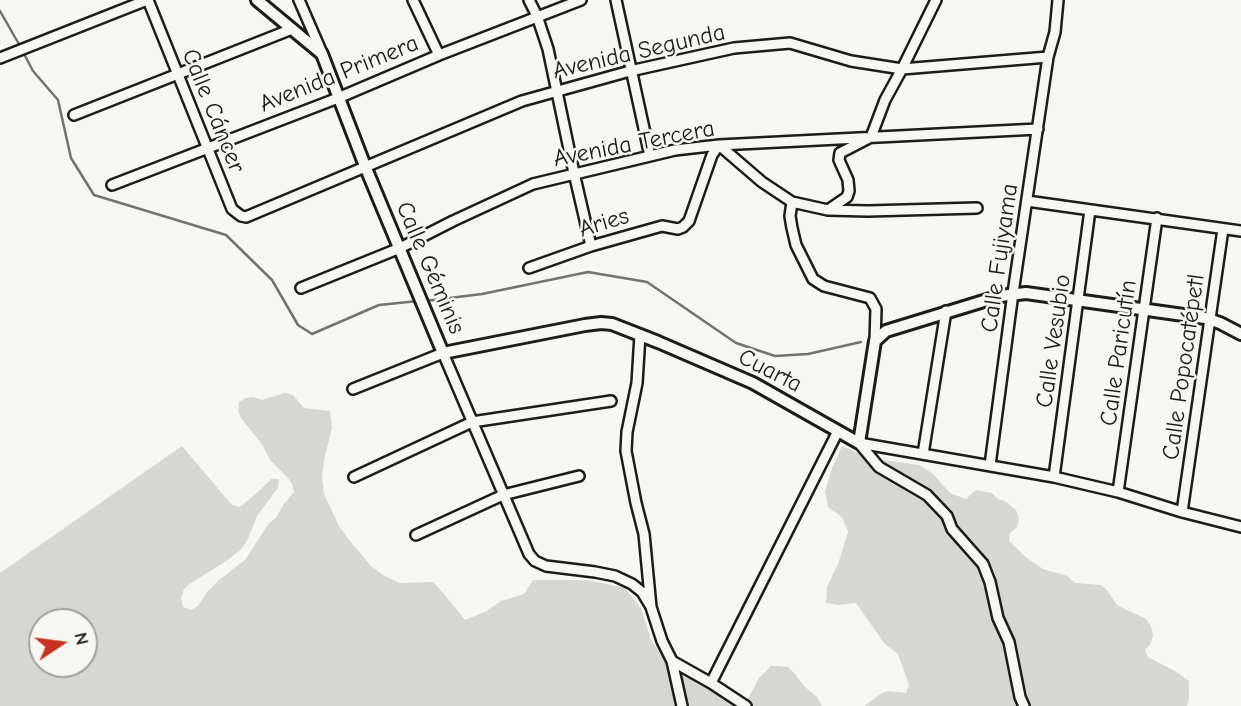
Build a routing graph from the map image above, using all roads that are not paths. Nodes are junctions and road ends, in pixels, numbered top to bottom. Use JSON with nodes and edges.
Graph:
{"nodes":[{"id":1,"x":147,"y":0,"type":"edge"},
{"id":2,"x":257,"y":0,"type":"edge"},
{"id":3,"x":299,"y":0,"type":"edge"},
{"id":4,"x":413,"y":0,"type":"edge"},
{"id":5,"x":529,"y":0,"type":"edge"},
{"id":6,"x":581,"y":0,"type":"edge"},
{"id":7,"x":616,"y":0,"type":"edge"},
{"id":8,"x":936,"y":0,"type":"edge"},
{"id":9,"x":1058,"y":0,"type":"edge"},
{"id":10,"x":537,"y":16,"type":"junction"},
{"id":11,"x":292,"y":29,"type":"junction"},
{"id":12,"x":322,"y":54,"type":"junction"},
{"id":13,"x":439,"y":55,"type":"junction"},
{"id":14,"x":3,"y":57,"type":"edge"},
{"id":15,"x":1048,"y":57,"type":"junction"},
{"id":16,"x":902,"y":69,"type":"junction"},
{"id":17,"x":630,"y":71,"type":"junction"},
{"id":18,"x":177,"y":73,"type":"junction"},
{"id":19,"x":557,"y":91,"type":"junction"},
{"id":20,"x":338,"y":98,"type":"junction"},
{"id":21,"x":74,"y":115,"type":"dead end"},
{"id":22,"x":1038,"y":129,"type":"junction"},
{"id":23,"x":871,"y":137,"type":"junction"},
{"id":24,"x":719,"y":145,"type":"junction"},
{"id":25,"x":208,"y":147,"type":"junction"},
{"id":26,"x":650,"y":156,"type":"junction"},
{"id":27,"x":365,"y":166,"type":"junction"},
{"id":28,"x":574,"y":173,"type":"junction"},
{"id":29,"x":112,"y":185,"type":"dead end"},
{"id":30,"x":1027,"y":201,"type":"junction"},
{"id":31,"x":792,"y":202,"type":"junction"},
{"id":32,"x":977,"y":208,"type":"dead end"},
{"id":33,"x":828,"y":210,"type":"junction"},
{"id":34,"x":1090,"y":210,"type":"junction"},
{"id":35,"x":258,"y":213,"type":"joint"},
{"id":36,"x":1157,"y":218,"type":"junction"},
{"id":37,"x":1223,"y":229,"type":"junction"},
{"id":38,"x":1241,"y":231,"type":"edge"},
{"id":39,"x":591,"y":246,"type":"junction"},
{"id":40,"x":400,"y":248,"type":"junction"},
{"id":41,"x":529,"y":268,"type":"dead end"},
{"id":42,"x":301,"y":288,"type":"dead end"},
{"id":43,"x":1013,"y":293,"type":"junction"},
{"id":44,"x":1079,"y":300,"type":"junction"},
{"id":45,"x":1144,"y":310,"type":"junction"},
{"id":46,"x":946,"y":311,"type":"junction"},
{"id":47,"x":1210,"y":319,"type":"junction"},
{"id":48,"x":1241,"y":334,"type":"edge"},
{"id":49,"x":640,"y":335,"type":"junction"},
{"id":50,"x":875,"y":341,"type":"junction"},
{"id":51,"x":443,"y":353,"type":"junction"},
{"id":52,"x":353,"y":389,"type":"dead end"},
{"id":53,"x":611,"y":401,"type":"dead end"},
{"id":54,"x":472,"y":422,"type":"junction"},
{"id":55,"x":838,"y":431,"type":"junction"},
{"id":56,"x":859,"y":443,"type":"junction"},
{"id":57,"x":923,"y":454,"type":"junction"},
{"id":58,"x":990,"y":465,"type":"junction"},
{"id":59,"x":579,"y":476,"type":"dead end"},
{"id":60,"x":354,"y":477,"type":"dead end"},
{"id":61,"x":1054,"y":477,"type":"junction"},
{"id":62,"x":1118,"y":492,"type":"junction"},
{"id":63,"x":503,"y":495,"type":"junction"},
{"id":64,"x":1182,"y":512,"type":"junction"},
{"id":65,"x":1241,"y":527,"type":"edge"},
{"id":66,"x":416,"y":535,"type":"dead end"},
{"id":67,"x":651,"y":607,"type":"junction"},
{"id":68,"x":672,"y":661,"type":"junction"},
{"id":69,"x":711,"y":682,"type":"junction"},
{"id":70,"x":682,"y":706,"type":"edge"},
{"id":71,"x":747,"y":706,"type":"edge"},
{"id":72,"x":1024,"y":706,"type":"edge"}],
"edges":[{"from":1,"to":14,"type":"street"},
{"from":1,"to":18,"type":"street","name":"Calle Cáncer"},
{"from":2,"to":11,"type":"street"},
{"from":3,"to":12,"type":"street"},
{"from":4,"to":13,"type":"street"},
{"from":5,"to":10,"type":"street"},
{"from":6,"to":10,"type":"street","name":"Avenida Primera"},
{"from":7,"to":17,"type":"street"},
{"from":8,"to":16,"type":"street"},
{"from":9,"to":15,"type":"street"},
{"from":10,"to":13,"type":"street","name":"Avenida Primera"},
{"from":10,"to":19,"type":"street"},
{"from":11,"to":12,"type":"street"},
{"from":11,"to":18,"type":"street"},
{"from":12,"to":20,"type":"street","name":"Calle Géminis"},
{"from":13,"to":20,"type":"street","name":"Avenida Primera"},
{"from":15,"to":16,"type":"street","name":"Avenida Segunda"},
{"from":15,"to":22,"type":"street","name":"Calle Fujiyama"},
{"from":16,"to":17,"type":"street","name":"Avenida Segunda"},
{"from":16,"to":23,"type":"street"},
{"from":17,"to":19,"type":"street","name":"Avenida Segunda"},
{"from":17,"to":26,"type":"street"},
{"from":18,"to":21,"type":"street"},
{"from":18,"to":25,"type":"street","name":"Calle Cáncer"},
{"from":19,"to":27,"type":"street","name":"Avenida Segunda"},
{"from":19,"to":28,"type":"street"},
{"from":20,"to":25,"type":"street","name":"Avenida Primera"},
{"from":20,"to":27,"type":"street","name":"Calle Géminis"},
{"from":22,"to":23,"type":"street","name":"Avenida Tercera"},
{"from":22,"to":30,"type":"street","name":"Calle Fujiyama"},
{"from":23,"to":24,"type":"street","name":"Avenida Tercera"},
{"from":23,"to":33,"type":"street"},
{"from":24,"to":26,"type":"street","name":"Avenida Tercera"},
{"from":24,"to":31,"type":"street"},
{"from":24,"to":39,"type":"street","name":"Aries"},
{"from":25,"to":29,"type":"street","name":"Avenida Primera"},
{"from":25,"to":35,"type":"street","name":"Calle Cáncer"},
{"from":26,"to":28,"type":"street","name":"Avenida Tercera"},
{"from":27,"to":35,"type":"street","name":"Avenida Segunda"},
{"from":27,"to":40,"type":"street","name":"Calle Géminis"},
{"from":28,"to":39,"type":"street"},
{"from":28,"to":40,"type":"street","name":"Avenida Tercera"},
{"from":30,"to":34,"type":"street"},
{"from":30,"to":43,"type":"street","name":"Calle Fujiyama"},
{"from":31,"to":33,"type":"street"},
{"from":31,"to":50,"type":"street"},
{"from":32,"to":33,"type":"street"},
{"from":34,"to":36,"type":"street"},
{"from":34,"to":44,"type":"street","name":"Calle Vesubio"},
{"from":36,"to":37,"type":"street"},
{"from":36,"to":45,"type":"street","name":"Calle Paricutín"},
{"from":37,"to":38,"type":"street"},
{"from":37,"to":47,"type":"street","name":"Calle Popocatépetl"},
{"from":39,"to":41,"type":"street","name":"Aries"},
{"from":40,"to":42,"type":"street","name":"Avenida Tercera"},
{"from":40,"to":51,"type":"street","name":"Calle Géminis"},
{"from":43,"to":44,"type":"street"},
{"from":43,"to":46,"type":"street"},
{"from":43,"to":58,"type":"street","name":"Calle Fujiyama"},
{"from":44,"to":45,"type":"street"},
{"from":44,"to":61,"type":"street","name":"Calle Vesubio"},
{"from":45,"to":47,"type":"street"},
{"from":45,"to":62,"type":"street","name":"Calle Paricutín"},
{"from":46,"to":50,"type":"street"},
{"from":46,"to":57,"type":"street"},
{"from":47,"to":48,"type":"street"},
{"from":47,"to":64,"type":"street","name":"Calle Popocatépetl"},
{"from":49,"to":51,"type":"street","name":"Cuarta"},
{"from":49,"to":55,"type":"street","name":"Cuarta"},
{"from":49,"to":67,"type":"street"},
{"from":50,"to":56,"type":"street"},
{"from":51,"to":52,"type":"street"},
{"from":51,"to":54,"type":"street","name":"Calle Géminis"},
{"from":53,"to":54,"type":"street"},
{"from":54,"to":60,"type":"street"},
{"from":54,"to":63,"type":"street","name":"Calle Géminis"},
{"from":55,"to":56,"type":"street","name":"Cuarta"},
{"from":55,"to":69,"type":"street"},
{"from":56,"to":57,"type":"street"},
{"from":56,"to":72,"type":"street"},
{"from":57,"to":58,"type":"street"},
{"from":58,"to":61,"type":"street"},
{"from":59,"to":63,"type":"street"},
{"from":61,"to":62,"type":"street"},
{"from":62,"to":64,"type":"street"},
{"from":63,"to":66,"type":"street"},
{"from":63,"to":67,"type":"street","name":"Calle Géminis"},
{"from":64,"to":65,"type":"street"},
{"from":67,"to":68,"type":"street"},
{"from":68,"to":69,"type":"street"},
{"from":68,"to":70,"type":"street"},
{"from":69,"to":71,"type":"street"}]}
